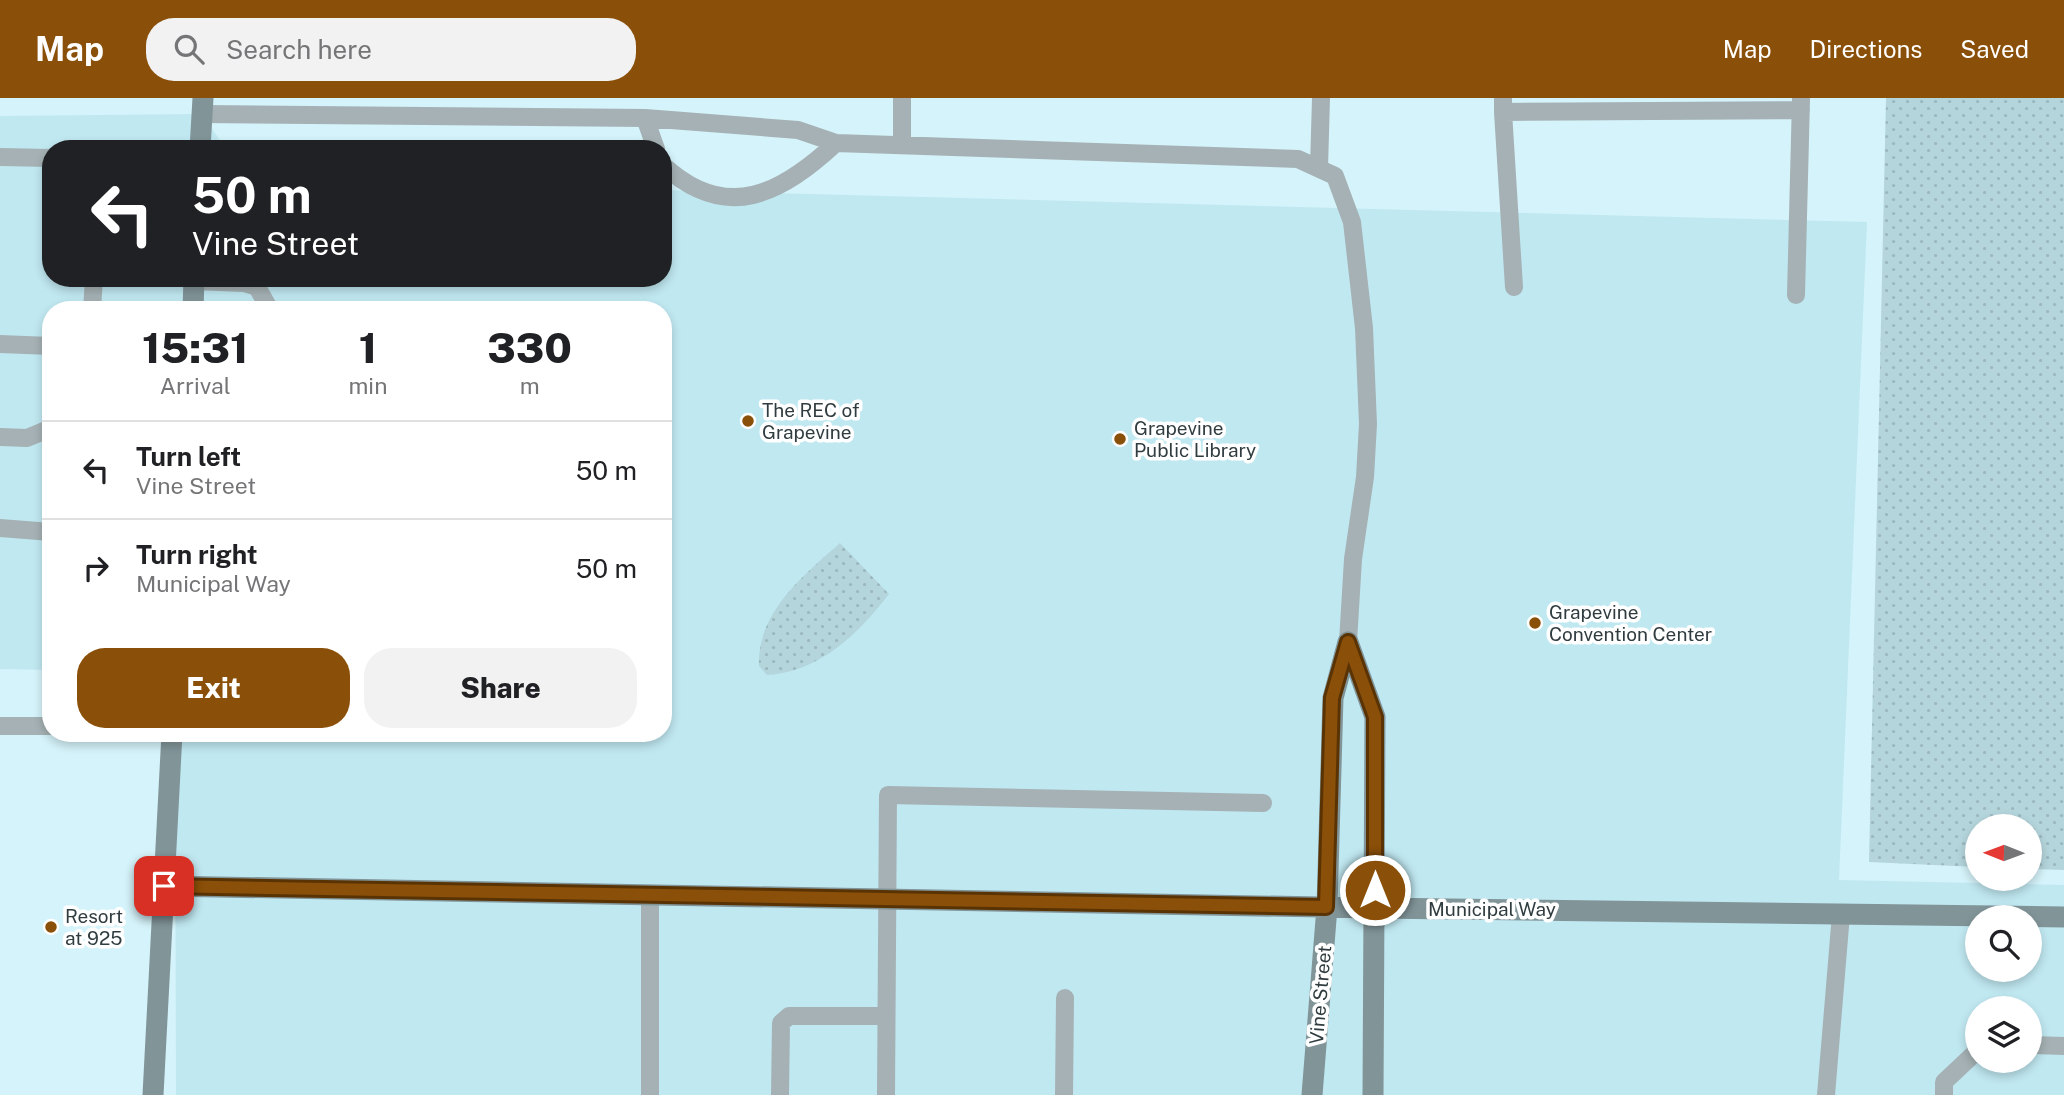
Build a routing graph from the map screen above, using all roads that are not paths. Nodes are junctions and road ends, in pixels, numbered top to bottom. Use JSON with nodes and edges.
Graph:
{"nodes":[{"id":1,"x":902,"y":98,"type":"edge"},
{"id":2,"x":1321,"y":98,"type":"edge"},
{"id":3,"x":1801,"y":104,"type":"edge"},
{"id":4,"x":1503,"y":105,"type":"edge"},
{"id":5,"x":202,"y":106,"type":"edge"},
{"id":6,"x":645,"y":118,"type":"junction"},
{"id":7,"x":200,"y":140,"type":"edge"},
{"id":8,"x":653,"y":140,"type":"edge"},
{"id":9,"x":836,"y":143,"type":"junction"},
{"id":10,"x":902,"y":145,"type":"junction"},
{"id":11,"x":0,"y":157,"type":"edge"},
{"id":12,"x":42,"y":158,"type":"edge"},
{"id":13,"x":1319,"y":168,"type":"junction"},
{"id":14,"x":672,"y":171,"type":"edge"},
{"id":15,"x":1514,"y":286,"type":"dead end"},
{"id":16,"x":1796,"y":295,"type":"dead end"},
{"id":17,"x":0,"y":344,"type":"edge"},
{"id":18,"x":42,"y":346,"type":"edge"},
{"id":19,"x":42,"y":432,"type":"edge"},
{"id":20,"x":0,"y":437,"type":"edge"},
{"id":21,"x":0,"y":528,"type":"edge"},
{"id":22,"x":42,"y":531,"type":"edge"},
{"id":23,"x":1348,"y":642,"type":"junction"},
{"id":24,"x":0,"y":726,"type":"edge"},
{"id":25,"x":42,"y":726,"type":"edge"},
{"id":26,"x":172,"y":742,"type":"edge"},
{"id":27,"x":1263,"y":803,"type":"dead end"},
{"id":28,"x":164,"y":886,"type":"junction"},
{"id":29,"x":650,"y":895,"type":"junction"},
{"id":30,"x":887,"y":898,"type":"junction"},
{"id":31,"x":1326,"y":907,"type":"junction"},
{"id":32,"x":1375,"y":908,"type":"junction"},
{"id":33,"x":1842,"y":914,"type":"junction"},
{"id":34,"x":2064,"y":917,"type":"edge"},
{"id":35,"x":1065,"y":998,"type":"dead end"},
{"id":36,"x":886,"y":1016,"type":"junction"},
{"id":37,"x":2042,"y":1045,"type":"edge"},
{"id":38,"x":2064,"y":1046,"type":"edge"},
{"id":39,"x":1965,"y":1062,"type":"edge"},
{"id":40,"x":153,"y":1095,"type":"edge"},
{"id":41,"x":650,"y":1095,"type":"edge"},
{"id":42,"x":780,"y":1095,"type":"edge"},
{"id":43,"x":886,"y":1095,"type":"edge"},
{"id":44,"x":1064,"y":1095,"type":"edge"},
{"id":45,"x":1312,"y":1095,"type":"edge"},
{"id":46,"x":1373,"y":1095,"type":"edge"},
{"id":47,"x":1826,"y":1095,"type":"edge"},
{"id":48,"x":1944,"y":1095,"type":"edge"}],
"edges":[{"from":1,"to":10,"type":"lane"},
{"from":2,"to":13,"type":"lane"},
{"from":3,"to":4,"type":"lane"},
{"from":3,"to":16,"type":"lane"},
{"from":4,"to":15,"type":"lane"},
{"from":5,"to":6,"type":"lane"},
{"from":5,"to":7,"type":"street"},
{"from":6,"to":8,"type":"lane"},
{"from":6,"to":9,"type":"lane"},
{"from":9,"to":10,"type":"lane"},
{"from":9,"to":14,"type":"lane"},
{"from":10,"to":13,"type":"lane"},
{"from":11,"to":12,"type":"lane"},
{"from":13,"to":23,"type":"lane"},
{"from":17,"to":18,"type":"lane"},
{"from":19,"to":20,"type":"lane"},
{"from":21,"to":22,"type":"lane"},
{"from":23,"to":31,"type":"street","name":"Vine Street"},
{"from":23,"to":32,"type":"street"},
{"from":24,"to":25,"type":"lane"},
{"from":26,"to":28,"type":"street"},
{"from":27,"to":30,"type":"lane"},
{"from":28,"to":29,"type":"street","name":"Municipal Way"},
{"from":28,"to":40,"type":"street"},
{"from":29,"to":30,"type":"street","name":"Municipal Way"},
{"from":29,"to":41,"type":"lane"},
{"from":30,"to":31,"type":"street","name":"Municipal Way"},
{"from":30,"to":36,"type":"lane"},
{"from":31,"to":32,"type":"street","name":"Municipal Way"},
{"from":31,"to":45,"type":"street","name":"Vine Street"},
{"from":32,"to":33,"type":"street","name":"Municipal Way"},
{"from":32,"to":46,"type":"street"},
{"from":33,"to":34,"type":"street","name":"Municipal Way"},
{"from":33,"to":47,"type":"lane"},
{"from":35,"to":44,"type":"lane"},
{"from":36,"to":42,"type":"lane"},
{"from":36,"to":43,"type":"lane"},
{"from":37,"to":38,"type":"lane"},
{"from":39,"to":48,"type":"lane"}]}
